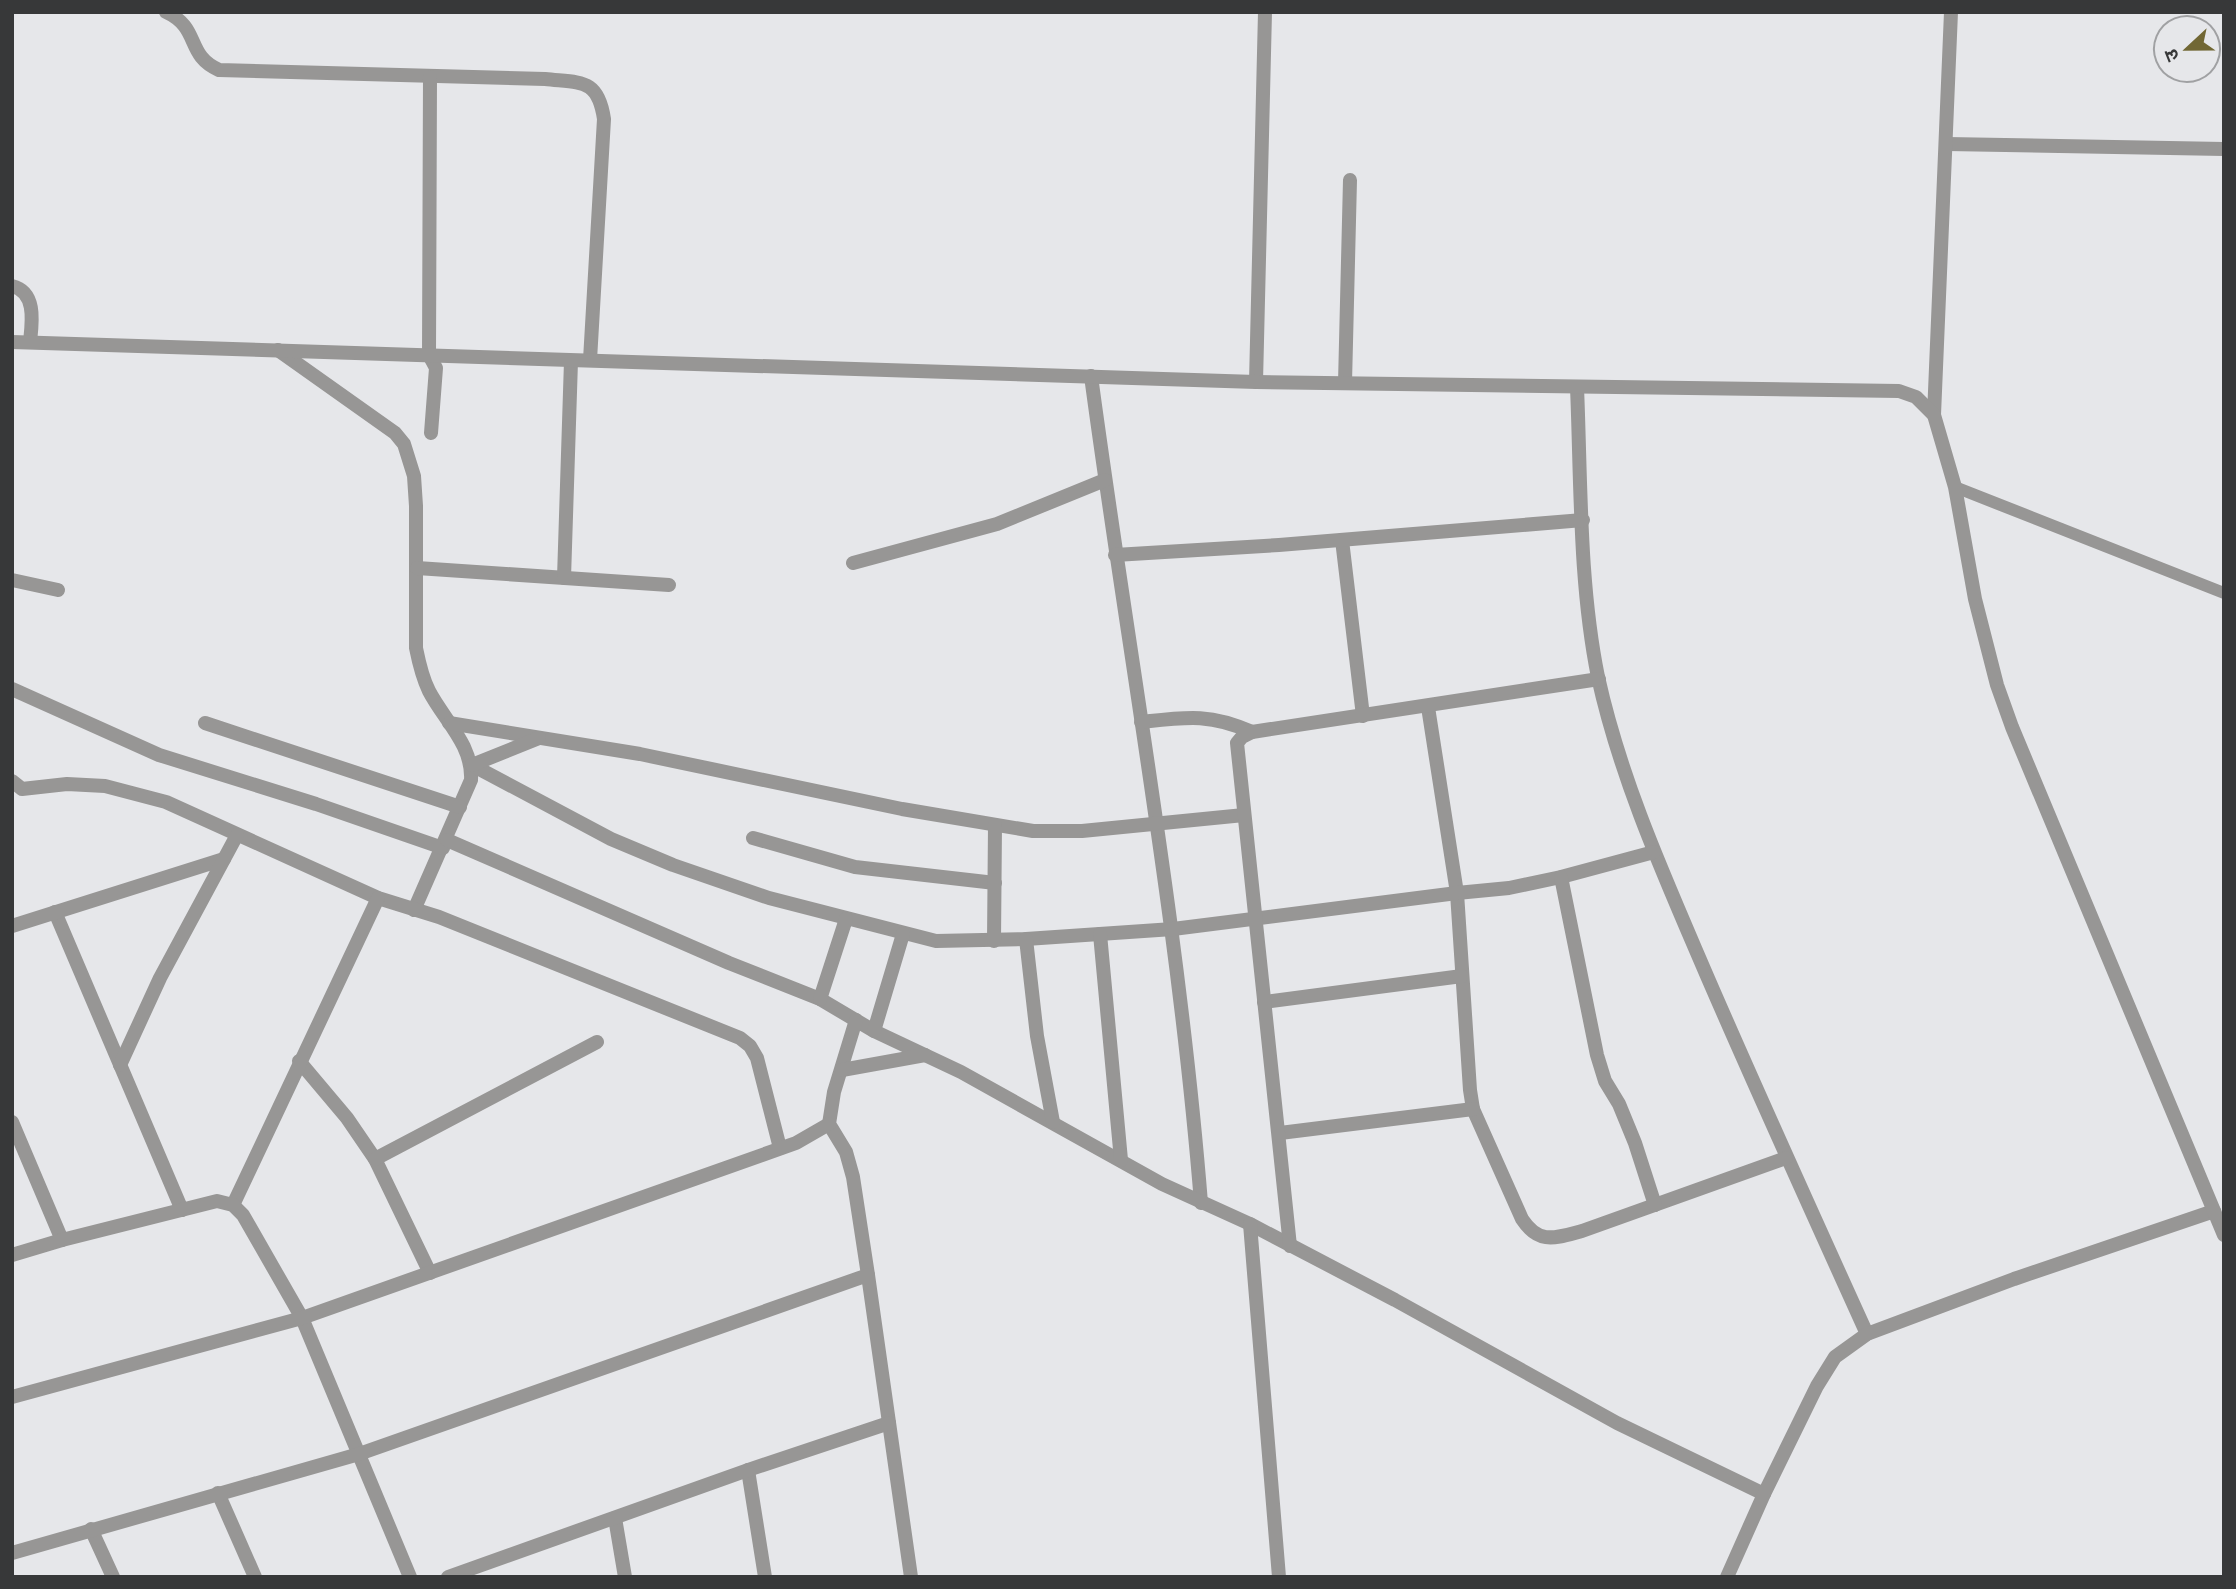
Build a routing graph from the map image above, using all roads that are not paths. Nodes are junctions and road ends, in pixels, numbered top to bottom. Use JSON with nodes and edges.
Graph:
{"nodes":[{"id":1,"x":166,"y":12,"type":"edge"},
{"id":2,"x":1265,"y":12,"type":"edge"},
{"id":3,"x":1951,"y":12,"type":"edge"},
{"id":4,"x":430,"y":77,"type":"junction"},
{"id":5,"x":1947,"y":144,"type":"junction"},
{"id":6,"x":2224,"y":149,"type":"edge"},
{"id":7,"x":1350,"y":180,"type":"dead end"},
{"id":8,"x":12,"y":286,"type":"edge"},
{"id":9,"x":12,"y":342,"type":"edge"},
{"id":10,"x":30,"y":342,"type":"junction"},
{"id":11,"x":278,"y":350,"type":"junction"},
{"id":12,"x":429,"y":355,"type":"junction"},
{"id":13,"x":590,"y":360,"type":"junction"},
{"id":14,"x":571,"y":361,"type":"junction"},
{"id":15,"x":1091,"y":376,"type":"junction"},
{"id":16,"x":1256,"y":382,"type":"junction"},
{"id":17,"x":1345,"y":383,"type":"junction"},
{"id":18,"x":1577,"y":387,"type":"junction"},
{"id":19,"x":1934,"y":415,"type":"junction"},
{"id":20,"x":431,"y":433,"type":"dead end"},
{"id":21,"x":1105,"y":480,"type":"junction"},
{"id":22,"x":1955,"y":487,"type":"junction"},
{"id":23,"x":1583,"y":520,"type":"junction"},
{"id":24,"x":1342,"y":540,"type":"junction"},
{"id":25,"x":1115,"y":555,"type":"junction"},
{"id":26,"x":853,"y":563,"type":"dead end"},
{"id":27,"x":417,"y":568,"type":"junction"},
{"id":28,"x":564,"y":578,"type":"junction"},
{"id":29,"x":12,"y":580,"type":"edge"},
{"id":30,"x":669,"y":585,"type":"dead end"},
{"id":31,"x":58,"y":590,"type":"dead end"},
{"id":32,"x":2224,"y":593,"type":"edge"},
{"id":33,"x":1599,"y":679,"type":"junction"},
{"id":34,"x":12,"y":689,"type":"edge"},
{"id":35,"x":1428,"y":707,"type":"junction"},
{"id":36,"x":1363,"y":716,"type":"junction"},
{"id":37,"x":1141,"y":722,"type":"junction"},
{"id":38,"x":205,"y":723,"type":"dead end"},
{"id":39,"x":449,"y":723,"type":"junction"},
{"id":40,"x":1252,"y":732,"type":"junction"},
{"id":41,"x":539,"y":738,"type":"junction"},
{"id":42,"x":472,"y":765,"type":"junction"},
{"id":43,"x":15,"y":788,"type":"edge"},
{"id":44,"x":460,"y":807,"type":"junction"},
{"id":45,"x":1244,"y":815,"type":"junction"},
{"id":46,"x":995,"y":825,"type":"junction"},
{"id":47,"x":1158,"y":825,"type":"junction"},
{"id":48,"x":237,"y":835,"type":"junction"},
{"id":49,"x":753,"y":838,"type":"dead end"},
{"id":50,"x":445,"y":844,"type":"junction"},
{"id":51,"x":1654,"y":852,"type":"junction"},
{"id":52,"x":224,"y":859,"type":"junction"},
{"id":53,"x":1561,"y":877,"type":"junction"},
{"id":54,"x":995,"y":883,"type":"junction"},
{"id":55,"x":1457,"y":892,"type":"junction"},
{"id":56,"x":378,"y":898,"type":"junction"},
{"id":57,"x":414,"y":910,"type":"junction"},
{"id":58,"x":55,"y":912,"type":"junction"},
{"id":59,"x":846,"y":919,"type":"junction"},
{"id":60,"x":1255,"y":919,"type":"junction"},
{"id":61,"x":12,"y":926,"type":"edge"},
{"id":62,"x":1173,"y":929,"type":"junction"},
{"id":63,"x":903,"y":934,"type":"junction"},
{"id":64,"x":1100,"y":934,"type":"junction"},
{"id":65,"x":1026,"y":939,"type":"junction"},
{"id":66,"x":995,"y":941,"type":"junction"},
{"id":67,"x":1462,"y":976,"type":"junction"},
{"id":68,"x":820,"y":999,"type":"junction"},
{"id":69,"x":1264,"y":1002,"type":"junction"},
{"id":70,"x":856,"y":1020,"type":"junction"},
{"id":71,"x":874,"y":1031,"type":"junction"},
{"id":72,"x":597,"y":1042,"type":"dead end"},
{"id":73,"x":925,"y":1055,"type":"junction"},
{"id":74,"x":299,"y":1061,"type":"junction"},
{"id":75,"x":120,"y":1065,"type":"junction"},
{"id":76,"x":842,"y":1070,"type":"junction"},
{"id":77,"x":1473,"y":1110,"type":"junction"},
{"id":78,"x":12,"y":1122,"type":"edge"},
{"id":79,"x":1053,"y":1122,"type":"junction"},
{"id":80,"x":829,"y":1124,"type":"junction"},
{"id":81,"x":1280,"y":1133,"type":"junction"},
{"id":82,"x":780,"y":1148,"type":"junction"},
{"id":83,"x":1787,"y":1158,"type":"junction"},
{"id":84,"x":375,"y":1160,"type":"junction"},
{"id":85,"x":1121,"y":1160,"type":"junction"},
{"id":86,"x":1201,"y":1203,"type":"junction"},
{"id":87,"x":233,"y":1205,"type":"junction"},
{"id":88,"x":1655,"y":1205,"type":"junction"},
{"id":89,"x":181,"y":1209,"type":"junction"},
{"id":90,"x":2214,"y":1212,"type":"junction"},
{"id":91,"x":1250,"y":1224,"type":"junction"},
{"id":92,"x":2224,"y":1234,"type":"edge"},
{"id":93,"x":62,"y":1240,"type":"junction"},
{"id":94,"x":1290,"y":1245,"type":"junction"},
{"id":95,"x":12,"y":1255,"type":"edge"},
{"id":96,"x":430,"y":1273,"type":"junction"},
{"id":97,"x":868,"y":1275,"type":"junction"},
{"id":98,"x":302,"y":1318,"type":"junction"},
{"id":99,"x":1867,"y":1334,"type":"junction"},
{"id":100,"x":12,"y":1397,"type":"edge"},
{"id":101,"x":890,"y":1423,"type":"junction"},
{"id":102,"x":359,"y":1454,"type":"junction"},
{"id":103,"x":748,"y":1470,"type":"junction"},
{"id":104,"x":218,"y":1493,"type":"junction"},
{"id":105,"x":1764,"y":1494,"type":"junction"},
{"id":106,"x":615,"y":1518,"type":"junction"},
{"id":107,"x":91,"y":1529,"type":"junction"},
{"id":108,"x":12,"y":1553,"type":"edge"},
{"id":109,"x":113,"y":1577,"type":"edge"},
{"id":110,"x":255,"y":1577,"type":"edge"},
{"id":111,"x":410,"y":1577,"type":"edge"},
{"id":112,"x":447,"y":1577,"type":"edge"},
{"id":113,"x":625,"y":1577,"type":"edge"},
{"id":114,"x":765,"y":1577,"type":"edge"},
{"id":115,"x":911,"y":1577,"type":"edge"},
{"id":116,"x":1279,"y":1577,"type":"edge"},
{"id":117,"x":1727,"y":1577,"type":"edge"}],
"edges":[{"from":1,"to":4,"type":"street"},
{"from":2,"to":16,"type":"street"},
{"from":3,"to":5,"type":"street"},
{"from":4,"to":12,"type":"street"},
{"from":4,"to":13,"type":"street"},
{"from":5,"to":6,"type":"street"},
{"from":5,"to":19,"type":"street"},
{"from":7,"to":17,"type":"street"},
{"from":8,"to":10,"type":"street"},
{"from":9,"to":10,"type":"street"},
{"from":10,"to":11,"type":"street"},
{"from":11,"to":12,"type":"street"},
{"from":11,"to":27,"type":"street"},
{"from":12,"to":14,"type":"street"},
{"from":12,"to":20,"type":"street"},
{"from":13,"to":14,"type":"street"},
{"from":13,"to":15,"type":"street"},
{"from":14,"to":28,"type":"street"},
{"from":15,"to":16,"type":"street"},
{"from":15,"to":21,"type":"street"},
{"from":16,"to":17,"type":"street"},
{"from":17,"to":18,"type":"street"},
{"from":18,"to":19,"type":"street"},
{"from":18,"to":23,"type":"street"},
{"from":19,"to":22,"type":"street"},
{"from":21,"to":25,"type":"street"},
{"from":21,"to":26,"type":"street"},
{"from":22,"to":32,"type":"lane"},
{"from":22,"to":90,"type":"street"},
{"from":23,"to":24,"type":"street"},
{"from":23,"to":33,"type":"street"},
{"from":24,"to":25,"type":"street"},
{"from":24,"to":36,"type":"street"},
{"from":25,"to":37,"type":"street"},
{"from":27,"to":28,"type":"street"},
{"from":27,"to":39,"type":"street"},
{"from":28,"to":30,"type":"street"},
{"from":29,"to":31,"type":"street"},
{"from":33,"to":35,"type":"street"},
{"from":33,"to":51,"type":"street"},
{"from":34,"to":50,"type":"street"},
{"from":35,"to":36,"type":"street"},
{"from":35,"to":55,"type":"street"},
{"from":36,"to":40,"type":"street"},
{"from":37,"to":40,"type":"street"},
{"from":37,"to":47,"type":"street"},
{"from":38,"to":44,"type":"street"},
{"from":39,"to":41,"type":"street"},
{"from":39,"to":42,"type":"street"},
{"from":40,"to":45,"type":"street"},
{"from":41,"to":42,"type":"street"},
{"from":41,"to":46,"type":"street"},
{"from":42,"to":44,"type":"street"},
{"from":42,"to":59,"type":"street"},
{"from":43,"to":48,"type":"street"},
{"from":44,"to":50,"type":"street"},
{"from":45,"to":47,"type":"street"},
{"from":45,"to":60,"type":"street"},
{"from":46,"to":47,"type":"street"},
{"from":46,"to":54,"type":"street"},
{"from":47,"to":62,"type":"street"},
{"from":48,"to":52,"type":"street"},
{"from":48,"to":56,"type":"street"},
{"from":49,"to":54,"type":"street"},
{"from":50,"to":57,"type":"street"},
{"from":50,"to":68,"type":"street"},
{"from":51,"to":53,"type":"street"},
{"from":51,"to":83,"type":"street"},
{"from":52,"to":58,"type":"street"},
{"from":52,"to":75,"type":"street"},
{"from":53,"to":55,"type":"street"},
{"from":53,"to":88,"type":"street"},
{"from":54,"to":66,"type":"street"},
{"from":55,"to":60,"type":"street"},
{"from":55,"to":67,"type":"street"},
{"from":56,"to":57,"type":"street"},
{"from":56,"to":74,"type":"street"},
{"from":57,"to":82,"type":"street"},
{"from":58,"to":61,"type":"street"},
{"from":58,"to":75,"type":"street"},
{"from":59,"to":63,"type":"street"},
{"from":59,"to":68,"type":"street"},
{"from":60,"to":62,"type":"street"},
{"from":60,"to":69,"type":"street"},
{"from":62,"to":64,"type":"street"},
{"from":62,"to":86,"type":"street"},
{"from":63,"to":66,"type":"street"},
{"from":63,"to":71,"type":"street"},
{"from":64,"to":65,"type":"street"},
{"from":64,"to":85,"type":"street"},
{"from":65,"to":66,"type":"street"},
{"from":65,"to":79,"type":"street"},
{"from":67,"to":69,"type":"street"},
{"from":67,"to":77,"type":"street"},
{"from":68,"to":70,"type":"street"},
{"from":69,"to":81,"type":"street"},
{"from":70,"to":71,"type":"street"},
{"from":70,"to":76,"type":"street"},
{"from":71,"to":73,"type":"street"},
{"from":72,"to":84,"type":"street"},
{"from":73,"to":76,"type":"street"},
{"from":73,"to":79,"type":"street"},
{"from":74,"to":84,"type":"street"},
{"from":74,"to":87,"type":"street"},
{"from":75,"to":89,"type":"street"},
{"from":76,"to":80,"type":"street"},
{"from":77,"to":81,"type":"street"},
{"from":77,"to":88,"type":"street"},
{"from":78,"to":93,"type":"street"},
{"from":79,"to":85,"type":"street"},
{"from":80,"to":82,"type":"street"},
{"from":80,"to":97,"type":"street"},
{"from":81,"to":94,"type":"street"},
{"from":82,"to":96,"type":"street"},
{"from":83,"to":88,"type":"street"},
{"from":83,"to":99,"type":"street"},
{"from":84,"to":96,"type":"street"},
{"from":85,"to":86,"type":"street"},
{"from":86,"to":91,"type":"street"},
{"from":87,"to":89,"type":"street"},
{"from":87,"to":98,"type":"street"},
{"from":89,"to":93,"type":"street"},
{"from":90,"to":92,"type":"street"},
{"from":90,"to":99,"type":"street"},
{"from":91,"to":94,"type":"street"},
{"from":91,"to":116,"type":"street"},
{"from":93,"to":95,"type":"street"},
{"from":94,"to":105,"type":"street"},
{"from":96,"to":98,"type":"street"},
{"from":97,"to":101,"type":"street"},
{"from":97,"to":102,"type":"street"},
{"from":98,"to":100,"type":"street"},
{"from":98,"to":102,"type":"street"},
{"from":99,"to":105,"type":"street"},
{"from":101,"to":103,"type":"street"},
{"from":101,"to":115,"type":"street"},
{"from":102,"to":104,"type":"street"},
{"from":102,"to":111,"type":"street"},
{"from":103,"to":106,"type":"street"},
{"from":103,"to":114,"type":"street"},
{"from":104,"to":107,"type":"street"},
{"from":104,"to":110,"type":"street"},
{"from":105,"to":117,"type":"street"},
{"from":106,"to":112,"type":"street"},
{"from":106,"to":113,"type":"street"},
{"from":107,"to":108,"type":"street"},
{"from":107,"to":109,"type":"street"}]}
